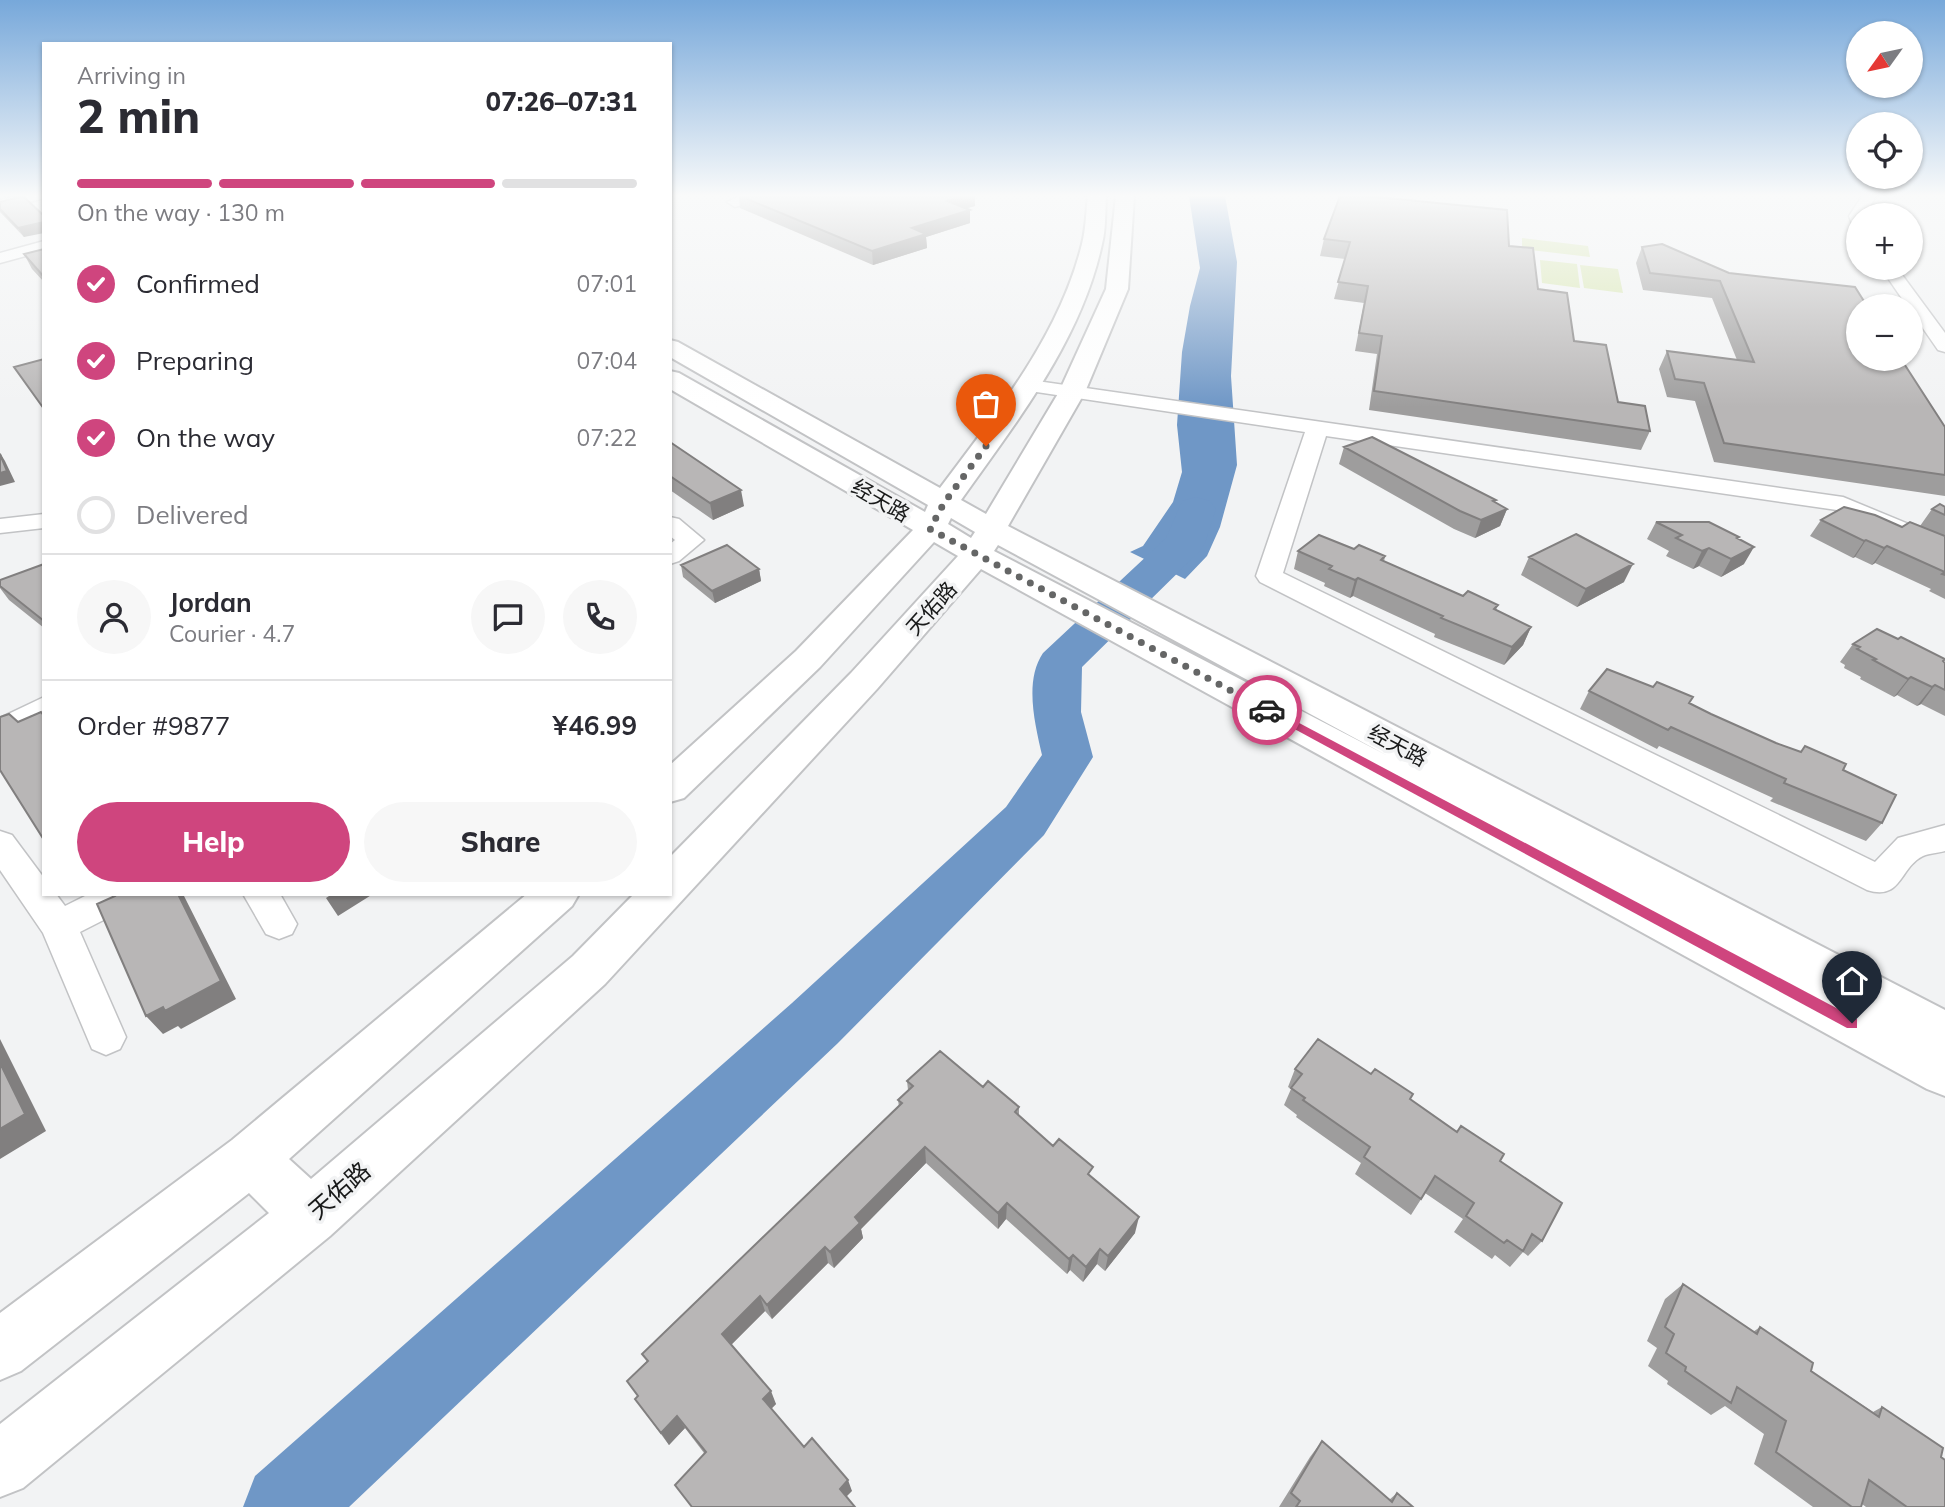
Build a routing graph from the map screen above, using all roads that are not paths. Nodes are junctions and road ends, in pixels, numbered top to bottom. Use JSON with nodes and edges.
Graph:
{"nodes":[{"id":1,"x":1086,"y":266,"type":"edge"},
{"id":2,"x":1119,"y":266,"type":"edge"},
{"id":3,"x":1898,"y":280,"type":"edge"},
{"id":4,"x":1945,"y":346,"type":"edge"},
{"id":5,"x":672,"y":348,"type":"edge"},
{"id":6,"x":672,"y":380,"type":"edge"},
{"id":7,"x":1030,"y":386,"type":"junction"},
{"id":8,"x":1072,"y":392,"type":"junction"},
{"id":9,"x":1317,"y":430,"type":"junction"},
{"id":10,"x":937,"y":516,"type":"junction"},
{"id":11,"x":42,"y":521,"type":"edge"},
{"id":12,"x":0,"y":526,"type":"edge"},
{"id":13,"x":672,"y":526,"type":"edge"},
{"id":14,"x":984,"y":542,"type":"junction"},
{"id":15,"x":1945,"y":548,"type":"edge"},
{"id":16,"x":672,"y":554,"type":"edge"},
{"id":17,"x":808,"y":659,"type":"junction"},
{"id":18,"x":864,"y":681,"type":"junction"},
{"id":19,"x":42,"y":708,"type":"edge"},
{"id":20,"x":0,"y":731,"type":"edge"},
{"id":21,"x":672,"y":786,"type":"edge"},
{"id":22,"x":1945,"y":838,"type":"edge"},
{"id":23,"x":0,"y":844,"type":"edge"},
{"id":24,"x":1597,"y":868,"type":"junction"},
{"id":25,"x":672,"y":883,"type":"edge"},
{"id":26,"x":118,"y":896,"type":"edge"},
{"id":27,"x":555,"y":896,"type":"edge"},
{"id":28,"x":660,"y":896,"type":"edge"},
{"id":29,"x":59,"y":926,"type":"junction"},
{"id":30,"x":1945,"y":1013,"type":"edge"},
{"id":31,"x":1945,"y":1034,"type":"edge"},
{"id":32,"x":106,"y":1037,"type":"dead end"},
{"id":33,"x":1945,"y":1073,"type":"edge"},
{"id":34,"x":1945,"y":1089,"type":"edge"},
{"id":35,"x":251,"y":1158,"type":"junction"},
{"id":36,"x":310,"y":1216,"type":"junction"},
{"id":37,"x":0,"y":1350,"type":"edge"},
{"id":38,"x":0,"y":1465,"type":"edge"}],
"edges":[{"from":1,"to":7,"type":"main road"},
{"from":2,"to":8,"type":"main road","name":"天佑路"},
{"from":3,"to":4,"type":"street"},
{"from":5,"to":10,"type":"main road","name":"经天路"},
{"from":6,"to":10,"type":"main road","name":"经天路"},
{"from":7,"to":8,"type":"street"},
{"from":7,"to":10,"type":"main road"},
{"from":8,"to":9,"type":"street"},
{"from":8,"to":14,"type":"main road","name":"天佑路"},
{"from":9,"to":15,"type":"street"},
{"from":9,"to":22,"type":"street"},
{"from":10,"to":14,"type":"main road","name":"经天路"},
{"from":10,"to":17,"type":"main road"},
{"from":11,"to":12,"type":"street"},
{"from":13,"to":16,"type":"street"},
{"from":14,"to":18,"type":"main road","name":"天佑路"},
{"from":14,"to":24,"type":"main road","name":"经天路"},
{"from":17,"to":18,"type":"main road"},
{"from":17,"to":21,"type":"main road"},
{"from":18,"to":25,"type":"main road","name":"天佑路"},
{"from":19,"to":20,"type":"street"},
{"from":23,"to":29,"type":"street"},
{"from":24,"to":30,"type":"main road"},
{"from":24,"to":31,"type":"main road","name":"经天路"},
{"from":24,"to":33,"type":"main road","name":"经天路"},
{"from":24,"to":34,"type":"main road"},
{"from":26,"to":29,"type":"street"},
{"from":27,"to":35,"type":"main road"},
{"from":28,"to":36,"type":"main road","name":"天佑路"},
{"from":29,"to":32,"type":"street"},
{"from":35,"to":36,"type":"main road"},
{"from":35,"to":37,"type":"main road"},
{"from":36,"to":38,"type":"main road","name":"天佑路"}]}
